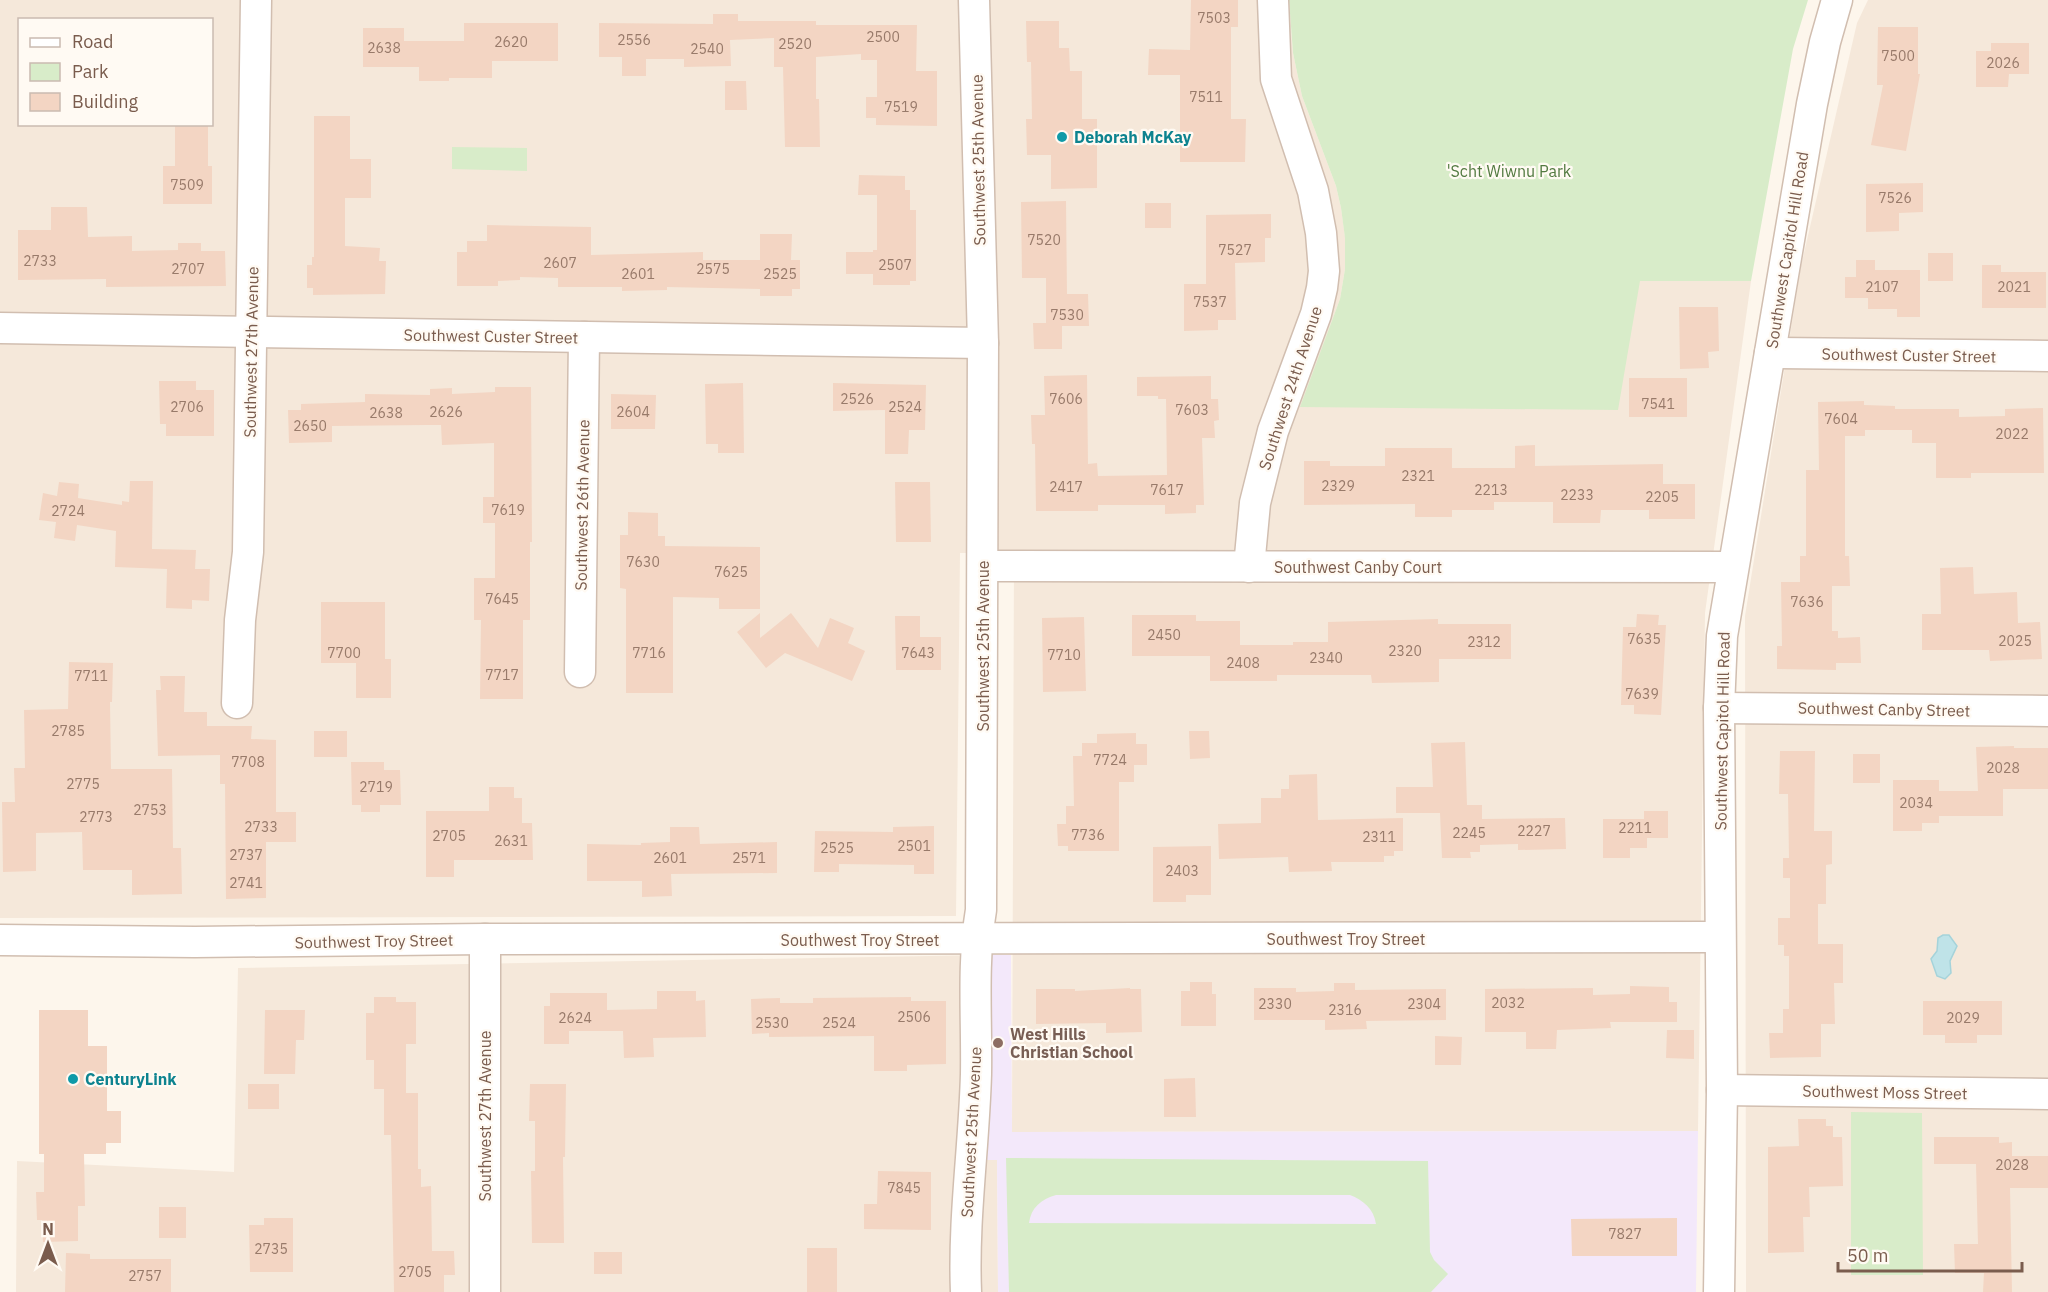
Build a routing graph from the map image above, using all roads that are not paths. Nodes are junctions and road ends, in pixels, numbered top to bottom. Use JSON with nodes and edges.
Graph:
{"nodes":[{"id":1,"x":256,"y":0,"type":"edge"},
{"id":2,"x":974,"y":0,"type":"edge"},
{"id":3,"x":1273,"y":0,"type":"edge"},
{"id":4,"x":1837,"y":0,"type":"edge"},
{"id":5,"x":0,"y":328,"type":"edge"},
{"id":6,"x":252,"y":332,"type":"junction"},
{"id":7,"x":584,"y":337,"type":"junction"},
{"id":8,"x":983,"y":343,"type":"junction"},
{"id":9,"x":1770,"y":353,"type":"junction"},
{"id":10,"x":2048,"y":356,"type":"edge"},
{"id":11,"x":984,"y":566,"type":"junction"},
{"id":12,"x":1249,"y":567,"type":"junction"},
{"id":13,"x":1733,"y":567,"type":"junction"},
{"id":14,"x":580,"y":672,"type":"dead end"},
{"id":15,"x":237,"y":703,"type":"dead end"},
{"id":16,"x":1719,"y":708,"type":"junction"},
{"id":17,"x":2048,"y":711,"type":"edge"},
{"id":18,"x":1720,"y":937,"type":"junction"},
{"id":19,"x":485,"y":939,"type":"junction"},
{"id":20,"x":0,"y":940,"type":"edge"},
{"id":21,"x":976,"y":940,"type":"junction"},
{"id":22,"x":1722,"y":1090,"type":"junction"},
{"id":23,"x":2048,"y":1094,"type":"edge"},
{"id":24,"x":485,"y":1292,"type":"edge"},
{"id":25,"x":966,"y":1292,"type":"edge"},
{"id":26,"x":1719,"y":1292,"type":"edge"}],
"edges":[{"from":1,"to":6,"type":"street","name":"Southwest 27th Avenue"},
{"from":2,"to":8,"type":"street","name":"Southwest 25th Avenue"},
{"from":3,"to":12,"type":"street","name":"Southwest 24th Avenue"},
{"from":4,"to":9,"type":"street","name":"Southwest Capitol Hill Road"},
{"from":5,"to":6,"type":"street","name":"Southwest Custer Street"},
{"from":6,"to":7,"type":"street","name":"Southwest Custer Street"},
{"from":6,"to":15,"type":"street","name":"Southwest 27th Avenue"},
{"from":7,"to":8,"type":"street","name":"Southwest Custer Street"},
{"from":7,"to":14,"type":"street","name":"Southwest 26th Avenue"},
{"from":8,"to":11,"type":"street","name":"Southwest 25th Avenue"},
{"from":9,"to":10,"type":"street","name":"Southwest Custer Street"},
{"from":9,"to":13,"type":"street","name":"Southwest Capitol Hill Road"},
{"from":11,"to":12,"type":"street","name":"Southwest Canby Court"},
{"from":11,"to":21,"type":"street","name":"Southwest 25th Avenue"},
{"from":12,"to":13,"type":"street","name":"Southwest Canby Court"},
{"from":13,"to":16,"type":"street","name":"Southwest Capitol Hill Road"},
{"from":16,"to":17,"type":"street","name":"Southwest Canby Street"},
{"from":16,"to":18,"type":"street","name":"Southwest Capitol Hill Road"},
{"from":18,"to":21,"type":"street","name":"Southwest Troy Street"},
{"from":18,"to":22,"type":"street","name":"Southwest Capitol Hill Road"},
{"from":19,"to":20,"type":"street","name":"Southwest Troy Street"},
{"from":19,"to":21,"type":"street","name":"Southwest Troy Street"},
{"from":19,"to":24,"type":"street","name":"Southwest 27th Avenue"},
{"from":21,"to":25,"type":"street","name":"Southwest 25th Avenue"},
{"from":22,"to":23,"type":"street","name":"Southwest Moss Street"},
{"from":22,"to":26,"type":"street","name":"Southwest Capitol Hill Road"}]}
